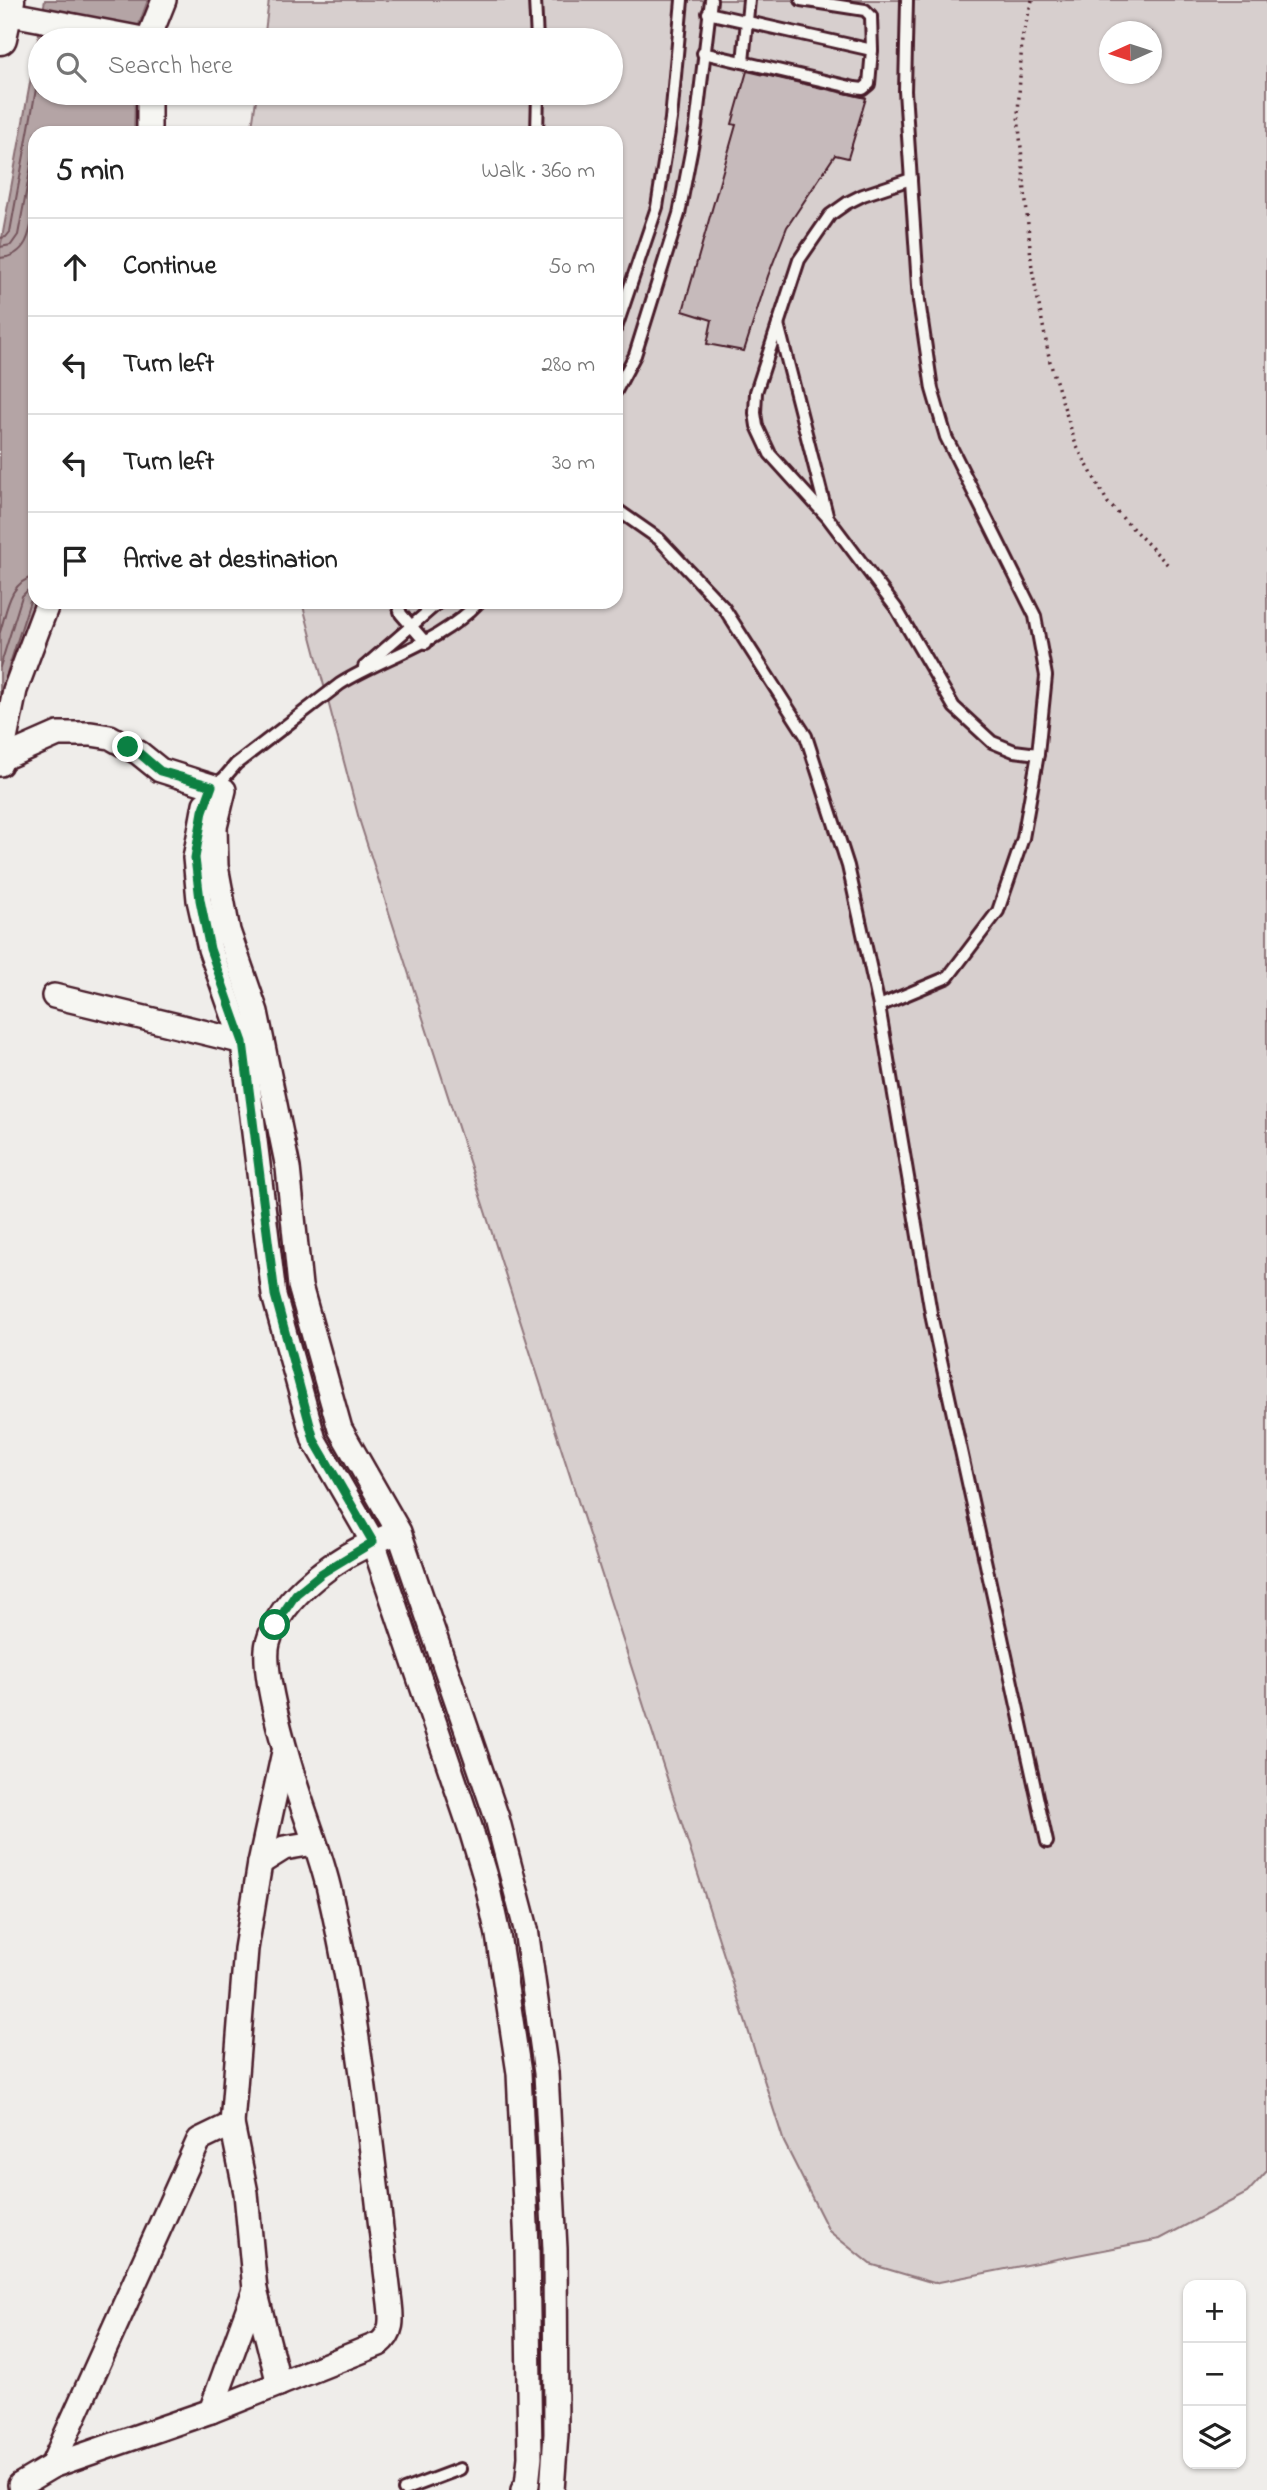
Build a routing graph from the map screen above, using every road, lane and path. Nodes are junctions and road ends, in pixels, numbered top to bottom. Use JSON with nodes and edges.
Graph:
{"nodes":[{"id":1,"x":164,"y":0,"type":"edge"},
{"id":2,"x":535,"y":0,"type":"edge"},
{"id":3,"x":682,"y":0,"type":"edge"},
{"id":4,"x":710,"y":0,"type":"edge"},
{"id":5,"x":749,"y":0,"type":"edge"},
{"id":6,"x":801,"y":0,"type":"edge"},
{"id":7,"x":907,"y":0,"type":"edge"},
{"id":8,"x":1032,"y":0,"type":"edge"},
{"id":9,"x":708,"y":13,"type":"junction"},
{"id":10,"x":4,"y":17,"type":"edge"},
{"id":11,"x":745,"y":22,"type":"junction"},
{"id":12,"x":82,"y":28,"type":"edge"},
{"id":13,"x":148,"y":28,"type":"edge"},
{"id":14,"x":536,"y":28,"type":"edge"},
{"id":15,"x":872,"y":50,"type":"junction"},
{"id":16,"x":704,"y":53,"type":"junction"},
{"id":17,"x":743,"y":62,"type":"junction"},
{"id":18,"x":149,"y":105,"type":"edge"},
{"id":19,"x":538,"y":105,"type":"edge"},
{"id":20,"x":149,"y":126,"type":"edge"},
{"id":21,"x":537,"y":126,"type":"edge"},
{"id":22,"x":911,"y":179,"type":"junction"},
{"id":23,"x":623,"y":306,"type":"edge"},
{"id":24,"x":778,"y":321,"type":"junction"},
{"id":25,"x":623,"y":378,"type":"edge"},
{"id":26,"x":623,"y":514,"type":"edge"},
{"id":27,"x":828,"y":518,"type":"junction"},
{"id":28,"x":1171,"y":567,"type":"dead end"},
{"id":29,"x":45,"y":609,"type":"edge"},
{"id":30,"x":399,"y":609,"type":"edge"},
{"id":31,"x":430,"y":609,"type":"edge"},
{"id":32,"x":473,"y":609,"type":"edge"},
{"id":33,"x":410,"y":625,"type":"junction"},
{"id":34,"x":426,"y":643,"type":"junction"},
{"id":35,"x":356,"y":674,"type":"junction"},
{"id":36,"x":1038,"y":754,"type":"junction"},
{"id":37,"x":1,"y":762,"type":"edge"},
{"id":38,"x":220,"y":785,"type":"junction"},
{"id":39,"x":54,"y":996,"type":"dead end"},
{"id":40,"x":879,"y":1006,"type":"junction"},
{"id":41,"x":253,"y":1044,"type":"junction"},
{"id":42,"x":399,"y":1532,"type":"junction"},
{"id":43,"x":373,"y":1542,"type":"junction"},
{"id":44,"x":284,"y":1750,"type":"junction"},
{"id":45,"x":1047,"y":1842,"type":"dead end"},
{"id":46,"x":314,"y":1843,"type":"junction"},
{"id":47,"x":260,"y":1863,"type":"junction"},
{"id":48,"x":232,"y":2124,"type":"junction"},
{"id":49,"x":527,"y":2247,"type":"junction"},
{"id":50,"x":555,"y":2249,"type":"junction"},
{"id":51,"x":255,"y":2290,"type":"junction"},
{"id":52,"x":279,"y":2384,"type":"junction"},
{"id":53,"x":211,"y":2410,"type":"junction"},
{"id":54,"x":52,"y":2466,"type":"junction"},
{"id":55,"x":460,"y":2469,"type":"dead end"},
{"id":56,"x":20,"y":2485,"type":"dead end"},
{"id":57,"x":404,"y":2490,"type":"edge"},
{"id":58,"x":523,"y":2490,"type":"edge"},
{"id":59,"x":552,"y":2490,"type":"edge"}],
"edges":[{"from":1,"to":13,"type":"street"},
{"from":2,"to":14,"type":"lane"},
{"from":3,"to":23,"type":"lane"},
{"from":4,"to":9,"type":"lane"},
{"from":5,"to":11,"type":"lane"},
{"from":6,"to":15,"type":"lane"},
{"from":7,"to":22,"type":"lane"},
{"from":8,"to":28,"type":"path"},
{"from":9,"to":11,"type":"lane"},
{"from":9,"to":16,"type":"lane"},
{"from":10,"to":12,"type":"street"},
{"from":11,"to":15,"type":"lane"},
{"from":11,"to":17,"type":"lane"},
{"from":15,"to":17,"type":"lane"},
{"from":16,"to":17,"type":"lane"},
{"from":16,"to":25,"type":"lane"},
{"from":18,"to":20,"type":"street"},
{"from":19,"to":21,"type":"lane"},
{"from":22,"to":24,"type":"lane"},
{"from":22,"to":36,"type":"lane"},
{"from":24,"to":27,"type":"lane"},
{"from":24,"to":27,"type":"lane"},
{"from":26,"to":40,"type":"lane"},
{"from":27,"to":36,"type":"lane"},
{"from":29,"to":37,"type":"street"},
{"from":30,"to":33,"type":"lane"},
{"from":31,"to":33,"type":"lane"},
{"from":32,"to":34,"type":"lane"},
{"from":33,"to":34,"type":"lane"},
{"from":33,"to":35,"type":"lane"},
{"from":34,"to":35,"type":"lane"},
{"from":35,"to":38,"type":"lane"},
{"from":36,"to":40,"type":"lane"},
{"from":37,"to":38,"type":"street"},
{"from":38,"to":41,"type":"street"},
{"from":39,"to":41,"type":"street"},
{"from":40,"to":45,"type":"lane"},
{"from":41,"to":42,"type":"street"},
{"from":41,"to":43,"type":"street"},
{"from":42,"to":43,"type":"street"},
{"from":42,"to":50,"type":"street"},
{"from":43,"to":44,"type":"street"},
{"from":43,"to":49,"type":"street"},
{"from":44,"to":46,"type":"street"},
{"from":44,"to":47,"type":"street"},
{"from":46,"to":47,"type":"street"},
{"from":46,"to":52,"type":"street"},
{"from":47,"to":48,"type":"street"},
{"from":48,"to":51,"type":"street"},
{"from":48,"to":54,"type":"street"},
{"from":49,"to":50,"type":"street"},
{"from":49,"to":58,"type":"street"},
{"from":50,"to":59,"type":"street"},
{"from":51,"to":52,"type":"street"},
{"from":51,"to":53,"type":"street"},
{"from":52,"to":53,"type":"street"},
{"from":53,"to":54,"type":"street"},
{"from":54,"to":56,"type":"street"},
{"from":55,"to":57,"type":"lane"}]}
